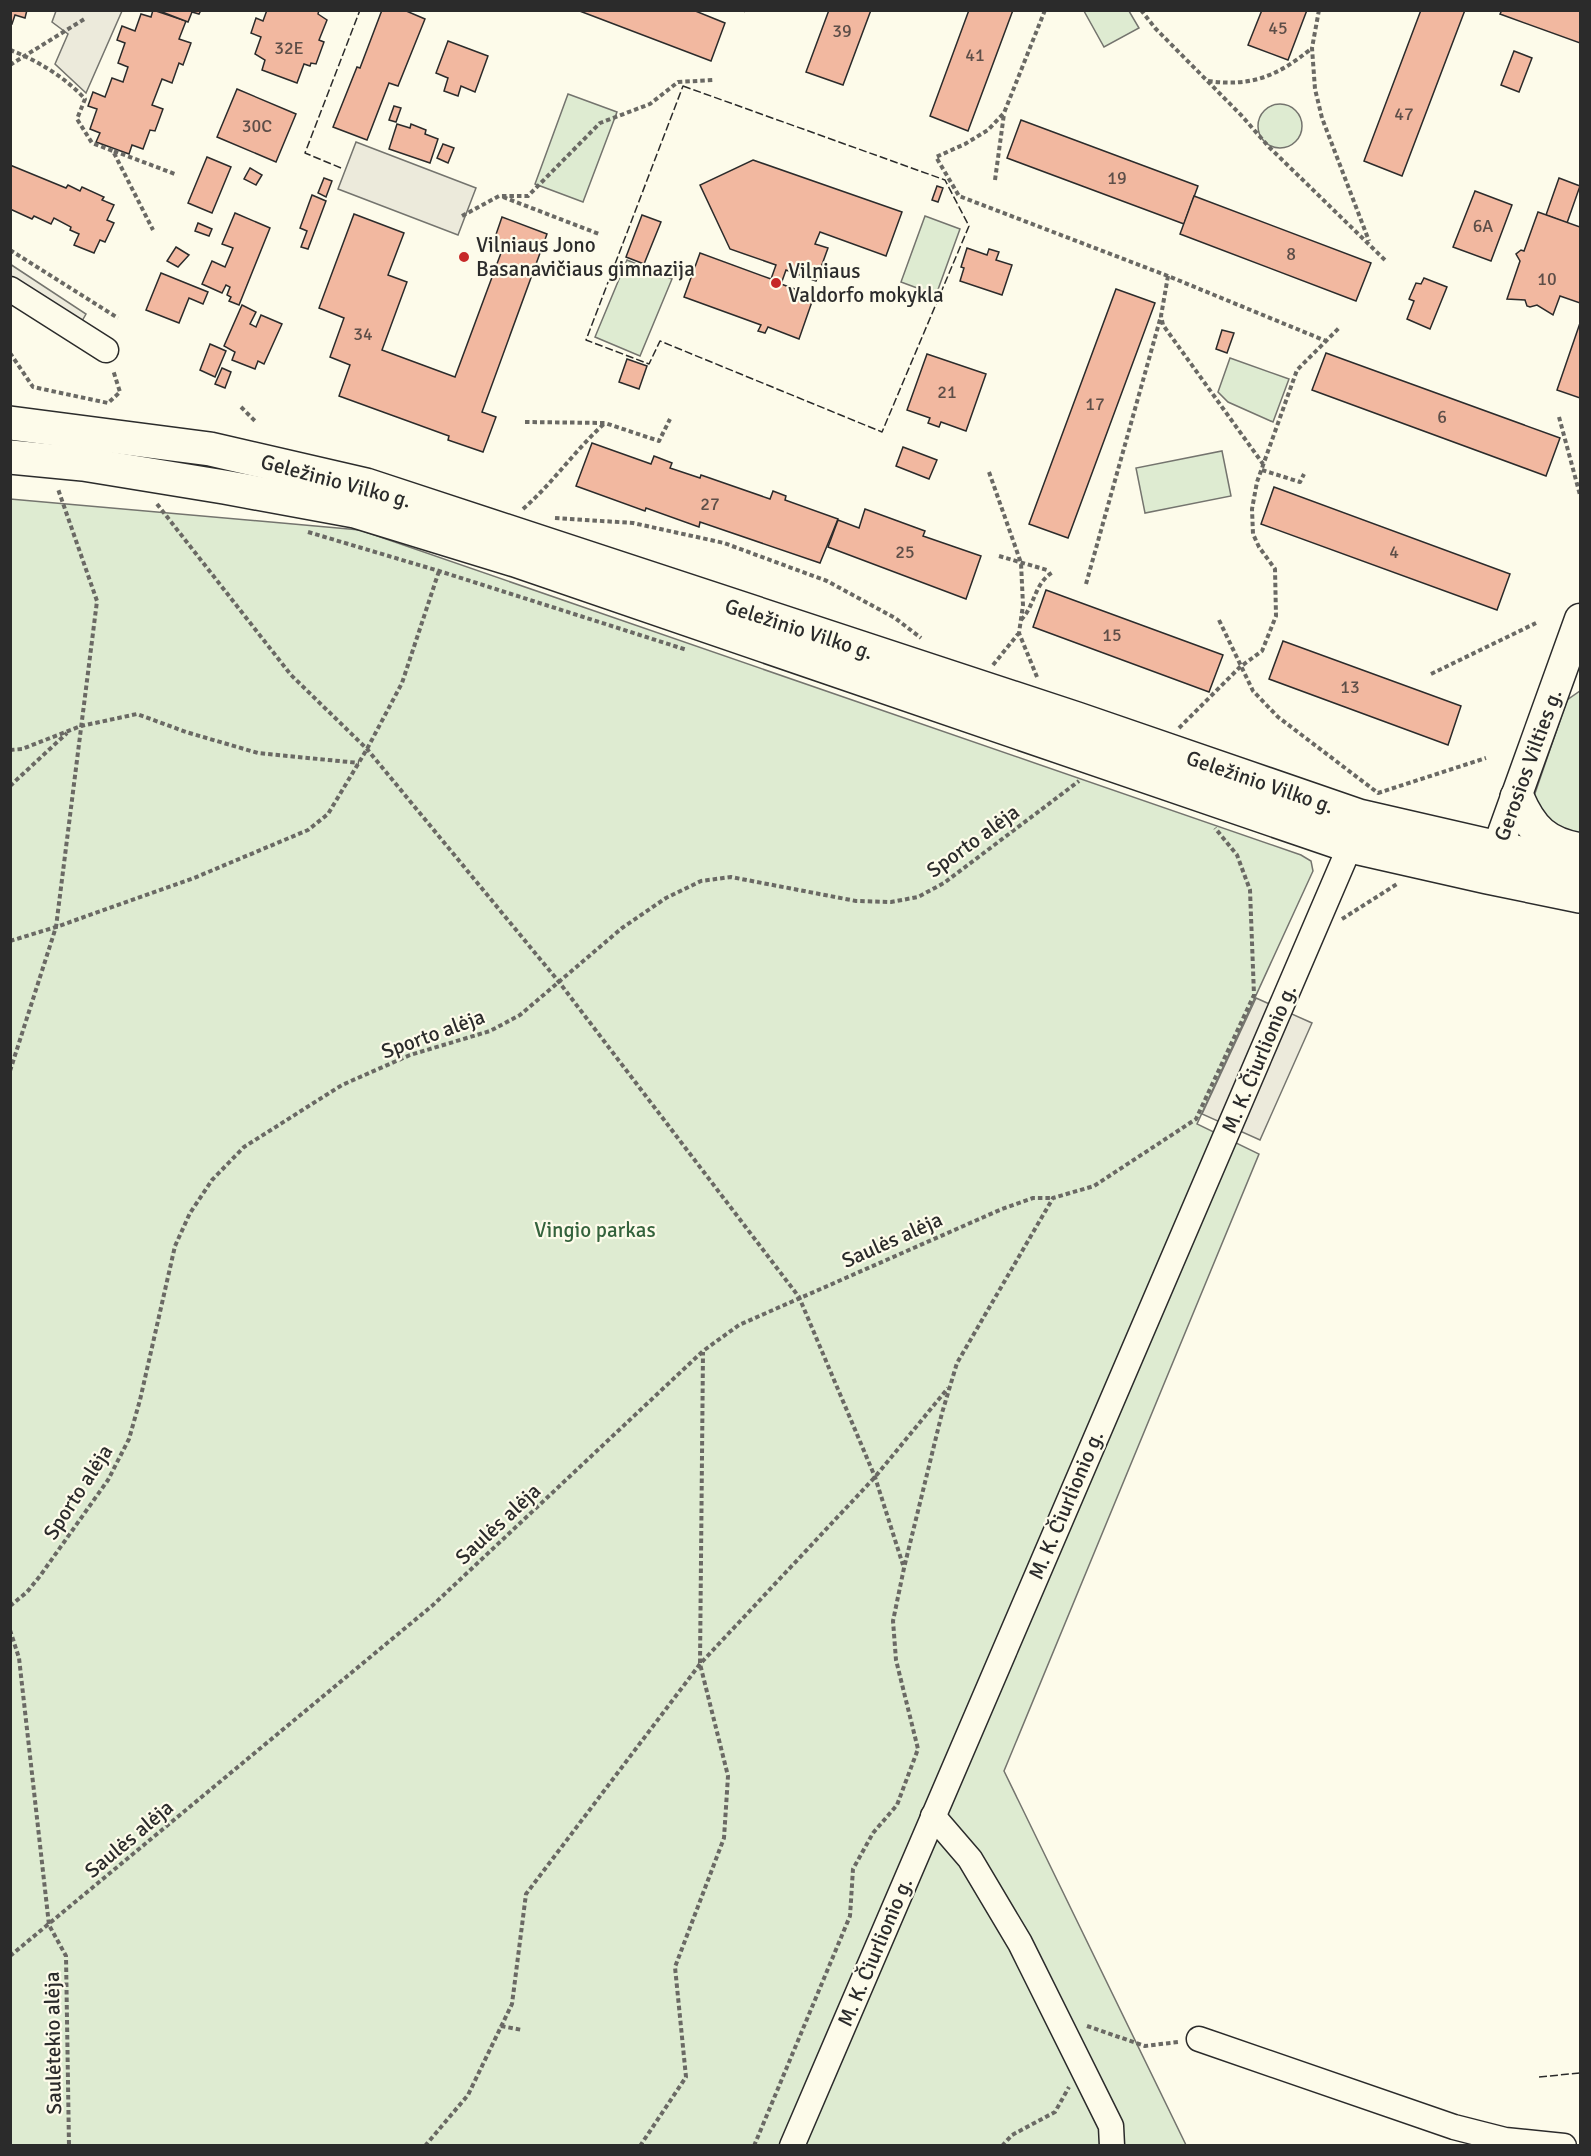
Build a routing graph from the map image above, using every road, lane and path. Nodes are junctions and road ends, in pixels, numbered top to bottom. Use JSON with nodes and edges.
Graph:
{"nodes":[{"id":1,"x":1045,"y":10,"type":"edge"},
{"id":2,"x":1141,"y":10,"type":"edge"},
{"id":3,"x":1319,"y":10,"type":"edge"},
{"id":4,"x":86,"y":18,"type":"dead end"},
{"id":5,"x":1312,"y":48,"type":"junction"},
{"id":6,"x":10,"y":50,"type":"edge"},
{"id":7,"x":24,"y":55,"type":"junction"},
{"id":8,"x":10,"y":65,"type":"edge"},
{"id":9,"x":714,"y":80,"type":"dead end"},
{"id":10,"x":1208,"y":81,"type":"junction"},
{"id":11,"x":1004,"y":113,"type":"junction"},
{"id":12,"x":113,"y":151,"type":"junction"},
{"id":13,"x":175,"y":174,"type":"dead end"},
{"id":14,"x":995,"y":180,"type":"dead end"},
{"id":15,"x":499,"y":196,"type":"junction"},
{"id":16,"x":462,"y":216,"type":"dead end"},
{"id":17,"x":153,"y":230,"type":"dead end"},
{"id":18,"x":599,"y":234,"type":"dead end"},
{"id":19,"x":1370,"y":245,"type":"junction"},
{"id":20,"x":10,"y":250,"type":"edge"},
{"id":21,"x":1387,"y":262,"type":"dead end"},
{"id":22,"x":1168,"y":276,"type":"junction"},
{"id":23,"x":10,"y":289,"type":"edge"},
{"id":24,"x":1161,"y":316,"type":"junction"},
{"id":25,"x":118,"y":318,"type":"dead end"},
{"id":26,"x":1340,"y":327,"type":"dead end"},
{"id":27,"x":1326,"y":341,"type":"junction"},
{"id":28,"x":106,"y":350,"type":"dead end"},
{"id":29,"x":10,"y":353,"type":"edge"},
{"id":30,"x":120,"y":392,"type":"dead end"},
{"id":31,"x":10,"y":405,"type":"edge"},
{"id":32,"x":241,"y":407,"type":"dead end"},
{"id":33,"x":1559,"y":417,"type":"dead end"},
{"id":34,"x":670,"y":419,"type":"dead end"},
{"id":35,"x":256,"y":422,"type":"dead end"},
{"id":36,"x":10,"y":423,"type":"edge"},
{"id":37,"x":525,"y":423,"type":"dead end"},
{"id":38,"x":605,"y":423,"type":"junction"},
{"id":39,"x":210,"y":448,"type":"junction"},
{"id":40,"x":10,"y":457,"type":"edge"},
{"id":41,"x":1263,"y":467,"type":"junction"},
{"id":42,"x":989,"y":472,"type":"dead end"},
{"id":43,"x":1304,"y":474,"type":"dead end"},
{"id":44,"x":58,"y":489,"type":"dead end"},
{"id":45,"x":1581,"y":495,"type":"edge"},
{"id":46,"x":164,"y":500,"type":"dead end"},
{"id":47,"x":516,"y":515,"type":"dead end"},
{"id":48,"x":551,"y":517,"type":"dead end"},
{"id":49,"x":307,"y":531,"type":"dead end"},
{"id":50,"x":999,"y":556,"type":"dead end"},
{"id":51,"x":1021,"y":563,"type":"junction"},
{"id":52,"x":1047,"y":570,"type":"dead end"},
{"id":53,"x":1053,"y":572,"type":"dead end"},
{"id":54,"x":1086,"y":584,"type":"dead end"},
{"id":55,"x":1581,"y":619,"type":"edge"},
{"id":56,"x":1219,"y":620,"type":"dead end"},
{"id":57,"x":1021,"y":621,"type":"junction"},
{"id":58,"x":1536,"y":623,"type":"dead end"},
{"id":59,"x":1018,"y":633,"type":"junction"},
{"id":60,"x":922,"y":639,"type":"dead end"},
{"id":61,"x":1240,"y":667,"type":"junction"},
{"id":62,"x":988,"y":671,"type":"dead end"},
{"id":63,"x":1431,"y":674,"type":"dead end"},
{"id":64,"x":1038,"y":677,"type":"dead end"},
{"id":65,"x":81,"y":726,"type":"junction"},
{"id":66,"x":1178,"y":728,"type":"dead end"},
{"id":67,"x":367,"y":749,"type":"junction"},
{"id":68,"x":10,"y":750,"type":"edge"},
{"id":69,"x":1486,"y":758,"type":"dead end"},
{"id":70,"x":359,"y":763,"type":"junction"},
{"id":71,"x":1080,"y":781,"type":"dead end"},
{"id":72,"x":10,"y":786,"type":"edge"},
{"id":73,"x":1517,"y":797,"type":"junction"},
{"id":74,"x":1210,"y":821,"type":"dead end"},
{"id":75,"x":1581,"y":850,"type":"edge"},
{"id":76,"x":1346,"y":855,"type":"junction"},
{"id":77,"x":1493,"y":862,"type":"junction"},
{"id":78,"x":1581,"y":867,"type":"edge"},
{"id":79,"x":1402,"y":880,"type":"dead end"},
{"id":80,"x":1581,"y":896,"type":"edge"},
{"id":81,"x":56,"y":927,"type":"junction"},
{"id":82,"x":1310,"y":940,"type":"junction"},
{"id":83,"x":10,"y":941,"type":"edge"},
{"id":84,"x":559,"y":982,"type":"junction"},
{"id":85,"x":10,"y":1071,"type":"edge"},
{"id":86,"x":1053,"y":1198,"type":"junction"},
{"id":87,"x":800,"y":1297,"type":"junction"},
{"id":88,"x":704,"y":1351,"type":"junction"},
{"id":89,"x":950,"y":1387,"type":"junction"},
{"id":90,"x":875,"y":1477,"type":"junction"},
{"id":91,"x":904,"y":1568,"type":"junction"},
{"id":92,"x":10,"y":1606,"type":"edge"},
{"id":93,"x":10,"y":1630,"type":"edge"},
{"id":94,"x":700,"y":1664,"type":"junction"},
{"id":95,"x":933,"y":1816,"type":"junction"},
{"id":96,"x":49,"y":1925,"type":"junction"},
{"id":97,"x":10,"y":1956,"type":"edge"},
{"id":98,"x":1057,"y":2018,"type":"junction"},
{"id":99,"x":501,"y":2026,"type":"junction"},
{"id":100,"x":522,"y":2030,"type":"dead end"},
{"id":101,"x":1199,"y":2039,"type":"joint"},
{"id":102,"x":1081,"y":2066,"type":"junction"},
{"id":103,"x":69,"y":2145,"type":"edge"},
{"id":104,"x":425,"y":2145,"type":"edge"},
{"id":105,"x":640,"y":2145,"type":"edge"},
{"id":106,"x":754,"y":2145,"type":"edge"},
{"id":107,"x":792,"y":2145,"type":"edge"},
{"id":108,"x":1002,"y":2145,"type":"edge"},
{"id":109,"x":1112,"y":2145,"type":"edge"},
{"id":110,"x":1566,"y":2145,"type":"edge"},
{"id":111,"x":1581,"y":2145,"type":"edge"}],
"edges":[{"from":1,"to":11,"type":"path"},
{"from":2,"to":10,"type":"path"},
{"from":3,"to":5,"type":"path"},
{"from":4,"to":7,"type":"path"},
{"from":5,"to":10,"type":"path"},
{"from":5,"to":19,"type":"path"},
{"from":6,"to":7,"type":"path"},
{"from":7,"to":8,"type":"path"},
{"from":7,"to":12,"type":"path"},
{"from":9,"to":15,"type":"path"},
{"from":10,"to":19,"type":"path"},
{"from":11,"to":14,"type":"path"},
{"from":11,"to":22,"type":"path"},
{"from":12,"to":13,"type":"path"},
{"from":12,"to":17,"type":"path"},
{"from":15,"to":16,"type":"path"},
{"from":15,"to":18,"type":"path"},
{"from":19,"to":21,"type":"path"},
{"from":20,"to":25,"type":"path"},
{"from":22,"to":24,"type":"path"},
{"from":22,"to":27,"type":"path"},
{"from":23,"to":28,"type":"street"},
{"from":24,"to":41,"type":"path"},
{"from":24,"to":54,"type":"path"},
{"from":26,"to":27,"type":"path"},
{"from":27,"to":41,"type":"path"},
{"from":29,"to":30,"type":"path"},
{"from":31,"to":39,"type":"highway"},
{"from":32,"to":35,"type":"path"},
{"from":33,"to":45,"type":"path"},
{"from":34,"to":38,"type":"path"},
{"from":36,"to":39,"type":"highway","name":"Geležinio Vilko g."},
{"from":37,"to":38,"type":"path"},
{"from":38,"to":47,"type":"path"},
{"from":39,"to":77,"type":"highway","name":"Geležinio Vilko g."},
{"from":40,"to":76,"type":"highway","name":"Geležinio Vilko g."},
{"from":41,"to":43,"type":"path"},
{"from":41,"to":61,"type":"path"},
{"from":42,"to":51,"type":"path"},
{"from":44,"to":65,"type":"path"},
{"from":46,"to":67,"type":"path"},
{"from":48,"to":60,"type":"path"},
{"from":49,"to":67,"type":"path"},
{"from":50,"to":51,"type":"path"},
{"from":51,"to":52,"type":"path"},
{"from":51,"to":57,"type":"path"},
{"from":53,"to":57,"type":"path"},
{"from":55,"to":73,"type":"main road","name":"Gerosios Vilties g."},
{"from":56,"to":61,"type":"path"},
{"from":57,"to":59,"type":"path"},
{"from":58,"to":63,"type":"path"},
{"from":59,"to":62,"type":"path"},
{"from":59,"to":64,"type":"path"},
{"from":61,"to":66,"type":"path"},
{"from":61,"to":69,"type":"path"},
{"from":65,"to":68,"type":"path"},
{"from":65,"to":70,"type":"path"},
{"from":65,"to":72,"type":"path"},
{"from":65,"to":81,"type":"path"},
{"from":67,"to":70,"type":"path"},
{"from":67,"to":84,"type":"path"},
{"from":70,"to":81,"type":"path"},
{"from":71,"to":84,"type":"path","name":"Sporto alėja"},
{"from":73,"to":75,"type":"highway"},
{"from":73,"to":77,"type":"main road","name":"Gerosios Vilties g."},
{"from":74,"to":86,"type":"path","name":"Saulės alėja"},
{"from":76,"to":77,"type":"highway","name":"Geležinio Vilko g."},
{"from":76,"to":82,"type":"street","name":"M. K. Čiurlionio g."},
{"from":77,"to":78,"type":"highway","name":"Geležinio Vilko g."},
{"from":77,"to":80,"type":"highway","name":"Geležinio Vilko g."},
{"from":79,"to":82,"type":"path"},
{"from":81,"to":83,"type":"path"},
{"from":81,"to":85,"type":"path"},
{"from":82,"to":95,"type":"street","name":"M. K. Čiurlionio g."},
{"from":84,"to":87,"type":"path"},
{"from":84,"to":92,"type":"path","name":"Sporto alėja"},
{"from":86,"to":87,"type":"path","name":"Saulės alėja"},
{"from":86,"to":89,"type":"path"},
{"from":87,"to":88,"type":"path","name":"Saulės alėja"},
{"from":87,"to":90,"type":"path"},
{"from":88,"to":94,"type":"path"},
{"from":88,"to":96,"type":"path","name":"Saulės alėja"},
{"from":89,"to":90,"type":"path"},
{"from":89,"to":91,"type":"path"},
{"from":90,"to":91,"type":"path"},
{"from":90,"to":94,"type":"path"},
{"from":91,"to":106,"type":"path"},
{"from":93,"to":96,"type":"path","name":"Saulėtekio alėja"},
{"from":94,"to":99,"type":"path"},
{"from":94,"to":105,"type":"path"},
{"from":95,"to":98,"type":"street"},
{"from":95,"to":107,"type":"street","name":"M. K. Čiurlionio g."},
{"from":96,"to":97,"type":"path","name":"Saulės alėja"},
{"from":96,"to":103,"type":"path","name":"Saulėtekio alėja"},
{"from":98,"to":101,"type":"path"},
{"from":98,"to":102,"type":"street"},
{"from":99,"to":100,"type":"path"},
{"from":99,"to":104,"type":"path"},
{"from":101,"to":110,"type":"street"},
{"from":102,"to":108,"type":"path"},
{"from":102,"to":109,"type":"street"},
{"from":110,"to":111,"type":"street"}]}
